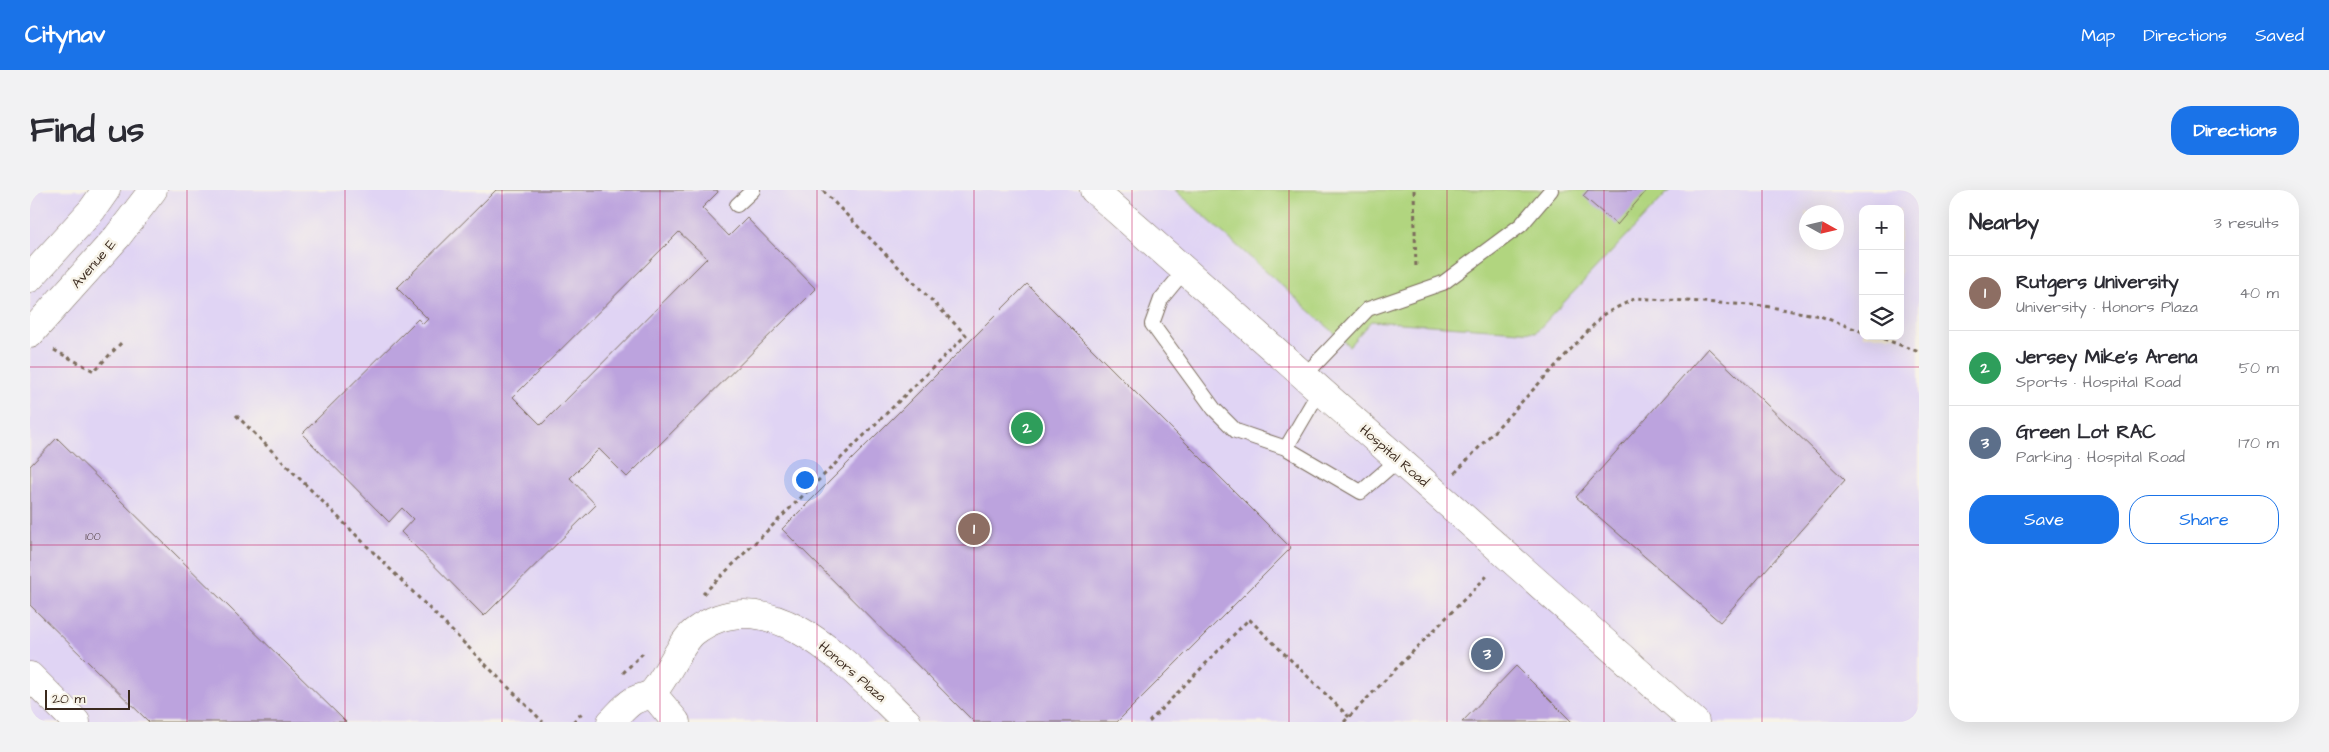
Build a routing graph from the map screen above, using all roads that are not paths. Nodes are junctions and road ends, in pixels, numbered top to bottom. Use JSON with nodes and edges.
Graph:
{"nodes":[{"id":1,"x":106,"y":190,"type":"edge"},
{"id":2,"x":153,"y":190,"type":"edge"},
{"id":3,"x":753,"y":190,"type":"edge"},
{"id":4,"x":1094,"y":190,"type":"edge"},
{"id":5,"x":1550,"y":190,"type":"edge"},
{"id":6,"x":737,"y":205,"type":"dead end"},
{"id":7,"x":1185,"y":270,"type":"junction"},
{"id":8,"x":30,"y":278,"type":"edge"},
{"id":9,"x":41,"y":341,"type":"edge"},
{"id":10,"x":1312,"y":383,"type":"junction"},
{"id":11,"x":1286,"y":448,"type":"junction"},
{"id":12,"x":1398,"y":460,"type":"junction"},
{"id":13,"x":30,"y":676,"type":"edge"},
{"id":14,"x":652,"y":694,"type":"junction"},
{"id":15,"x":76,"y":722,"type":"edge"},
{"id":16,"x":611,"y":722,"type":"edge"},
{"id":17,"x":676,"y":722,"type":"edge"},
{"id":18,"x":907,"y":722,"type":"edge"},
{"id":19,"x":1695,"y":722,"type":"edge"}],
"edges":[{"from":1,"to":8,"type":"street"},
{"from":2,"to":9,"type":"street","name":"Avenue E"},
{"from":3,"to":6,"type":"lane"},
{"from":4,"to":7,"type":"street","name":"Hospital Road"},
{"from":5,"to":10,"type":"lane"},
{"from":7,"to":10,"type":"street","name":"Hospital Road"},
{"from":7,"to":11,"type":"lane"},
{"from":10,"to":11,"type":"lane"},
{"from":10,"to":12,"type":"street","name":"Hospital Road"},
{"from":11,"to":12,"type":"lane"},
{"from":12,"to":19,"type":"street","name":"Hospital Road"},
{"from":13,"to":15,"type":"street"},
{"from":14,"to":16,"type":"street"},
{"from":14,"to":17,"type":"street"},
{"from":14,"to":18,"type":"street","name":"Honors Plaza"}]}
